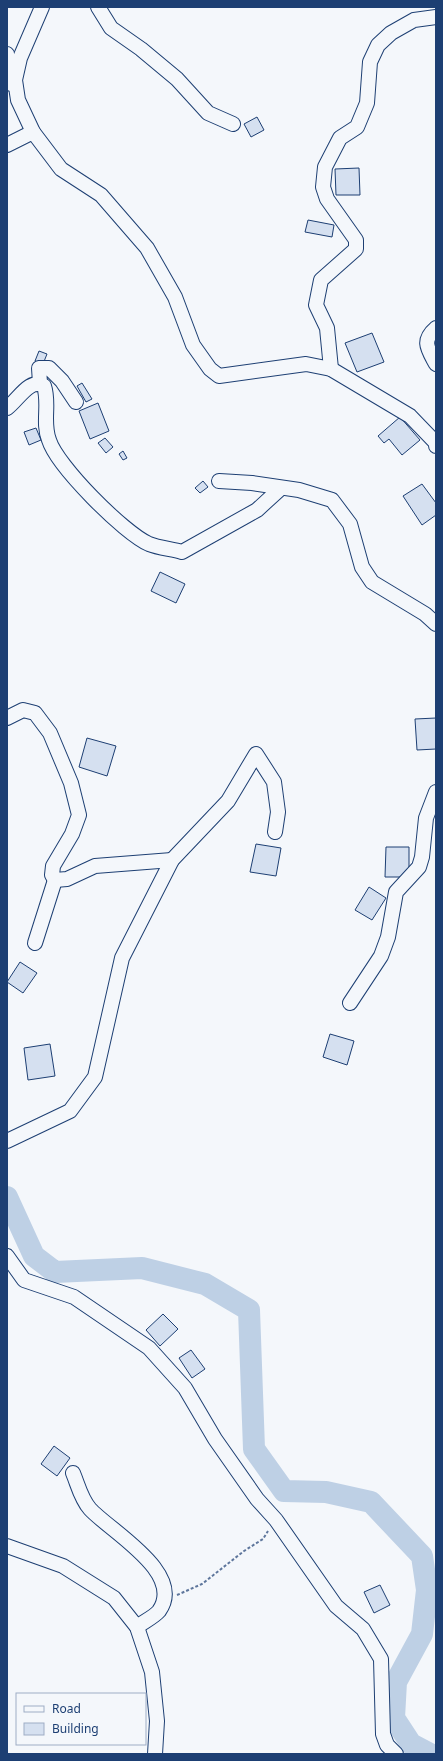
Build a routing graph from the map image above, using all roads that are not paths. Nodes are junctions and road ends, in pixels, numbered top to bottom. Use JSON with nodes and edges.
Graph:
{"nodes":[{"id":1,"x":42,"y":7,"type":"edge"},
{"id":2,"x":98,"y":7,"type":"edge"},
{"id":3,"x":436,"y":17,"type":"edge"},
{"id":4,"x":7,"y":54,"type":"edge"},
{"id":5,"x":18,"y":100,"type":"junction"},
{"id":6,"x":233,"y":124,"type":"dead end"},
{"id":7,"x":33,"y":132,"type":"junction"},
{"id":8,"x":7,"y":145,"type":"edge"},
{"id":9,"x":436,"y":328,"type":"edge"},
{"id":10,"x":436,"y":364,"type":"edge"},
{"id":11,"x":331,"y":370,"type":"junction"},
{"id":12,"x":40,"y":383,"type":"junction"},
{"id":13,"x":76,"y":402,"type":"dead end"},
{"id":14,"x":7,"y":408,"type":"edge"},
{"id":15,"x":436,"y":446,"type":"edge"},
{"id":16,"x":219,"y":481,"type":"dead end"},
{"id":17,"x":281,"y":488,"type":"junction"},
{"id":18,"x":436,"y":624,"type":"edge"},
{"id":19,"x":7,"y":718,"type":"edge"},
{"id":20,"x":436,"y":792,"type":"edge"},
{"id":21,"x":275,"y":832,"type":"dead end"},
{"id":22,"x":172,"y":860,"type":"junction"},
{"id":23,"x":55,"y":880,"type":"junction"},
{"id":24,"x":35,"y":942,"type":"dead end"},
{"id":25,"x":350,"y":1003,"type":"dead end"},
{"id":26,"x":7,"y":1141,"type":"edge"},
{"id":27,"x":7,"y":1256,"type":"edge"},
{"id":28,"x":73,"y":1473,"type":"dead end"},
{"id":29,"x":7,"y":1546,"type":"edge"},
{"id":30,"x":137,"y":1627,"type":"junction"},
{"id":31,"x":155,"y":1754,"type":"edge"},
{"id":32,"x":396,"y":1754,"type":"edge"}],
"edges":[{"from":1,"to":5,"type":"street"},
{"from":2,"to":6,"type":"street"},
{"from":3,"to":11,"type":"street"},
{"from":4,"to":5,"type":"street"},
{"from":5,"to":7,"type":"street"},
{"from":7,"to":8,"type":"street"},
{"from":7,"to":11,"type":"street"},
{"from":9,"to":10,"type":"street"},
{"from":11,"to":15,"type":"street"},
{"from":12,"to":13,"type":"street"},
{"from":12,"to":14,"type":"street"},
{"from":12,"to":17,"type":"street"},
{"from":16,"to":17,"type":"street"},
{"from":17,"to":18,"type":"street"},
{"from":19,"to":23,"type":"street"},
{"from":20,"to":25,"type":"street"},
{"from":21,"to":22,"type":"street"},
{"from":22,"to":23,"type":"street"},
{"from":22,"to":26,"type":"street"},
{"from":23,"to":24,"type":"street"},
{"from":27,"to":32,"type":"street"},
{"from":28,"to":30,"type":"street"},
{"from":29,"to":30,"type":"street"},
{"from":30,"to":31,"type":"street"}]}
